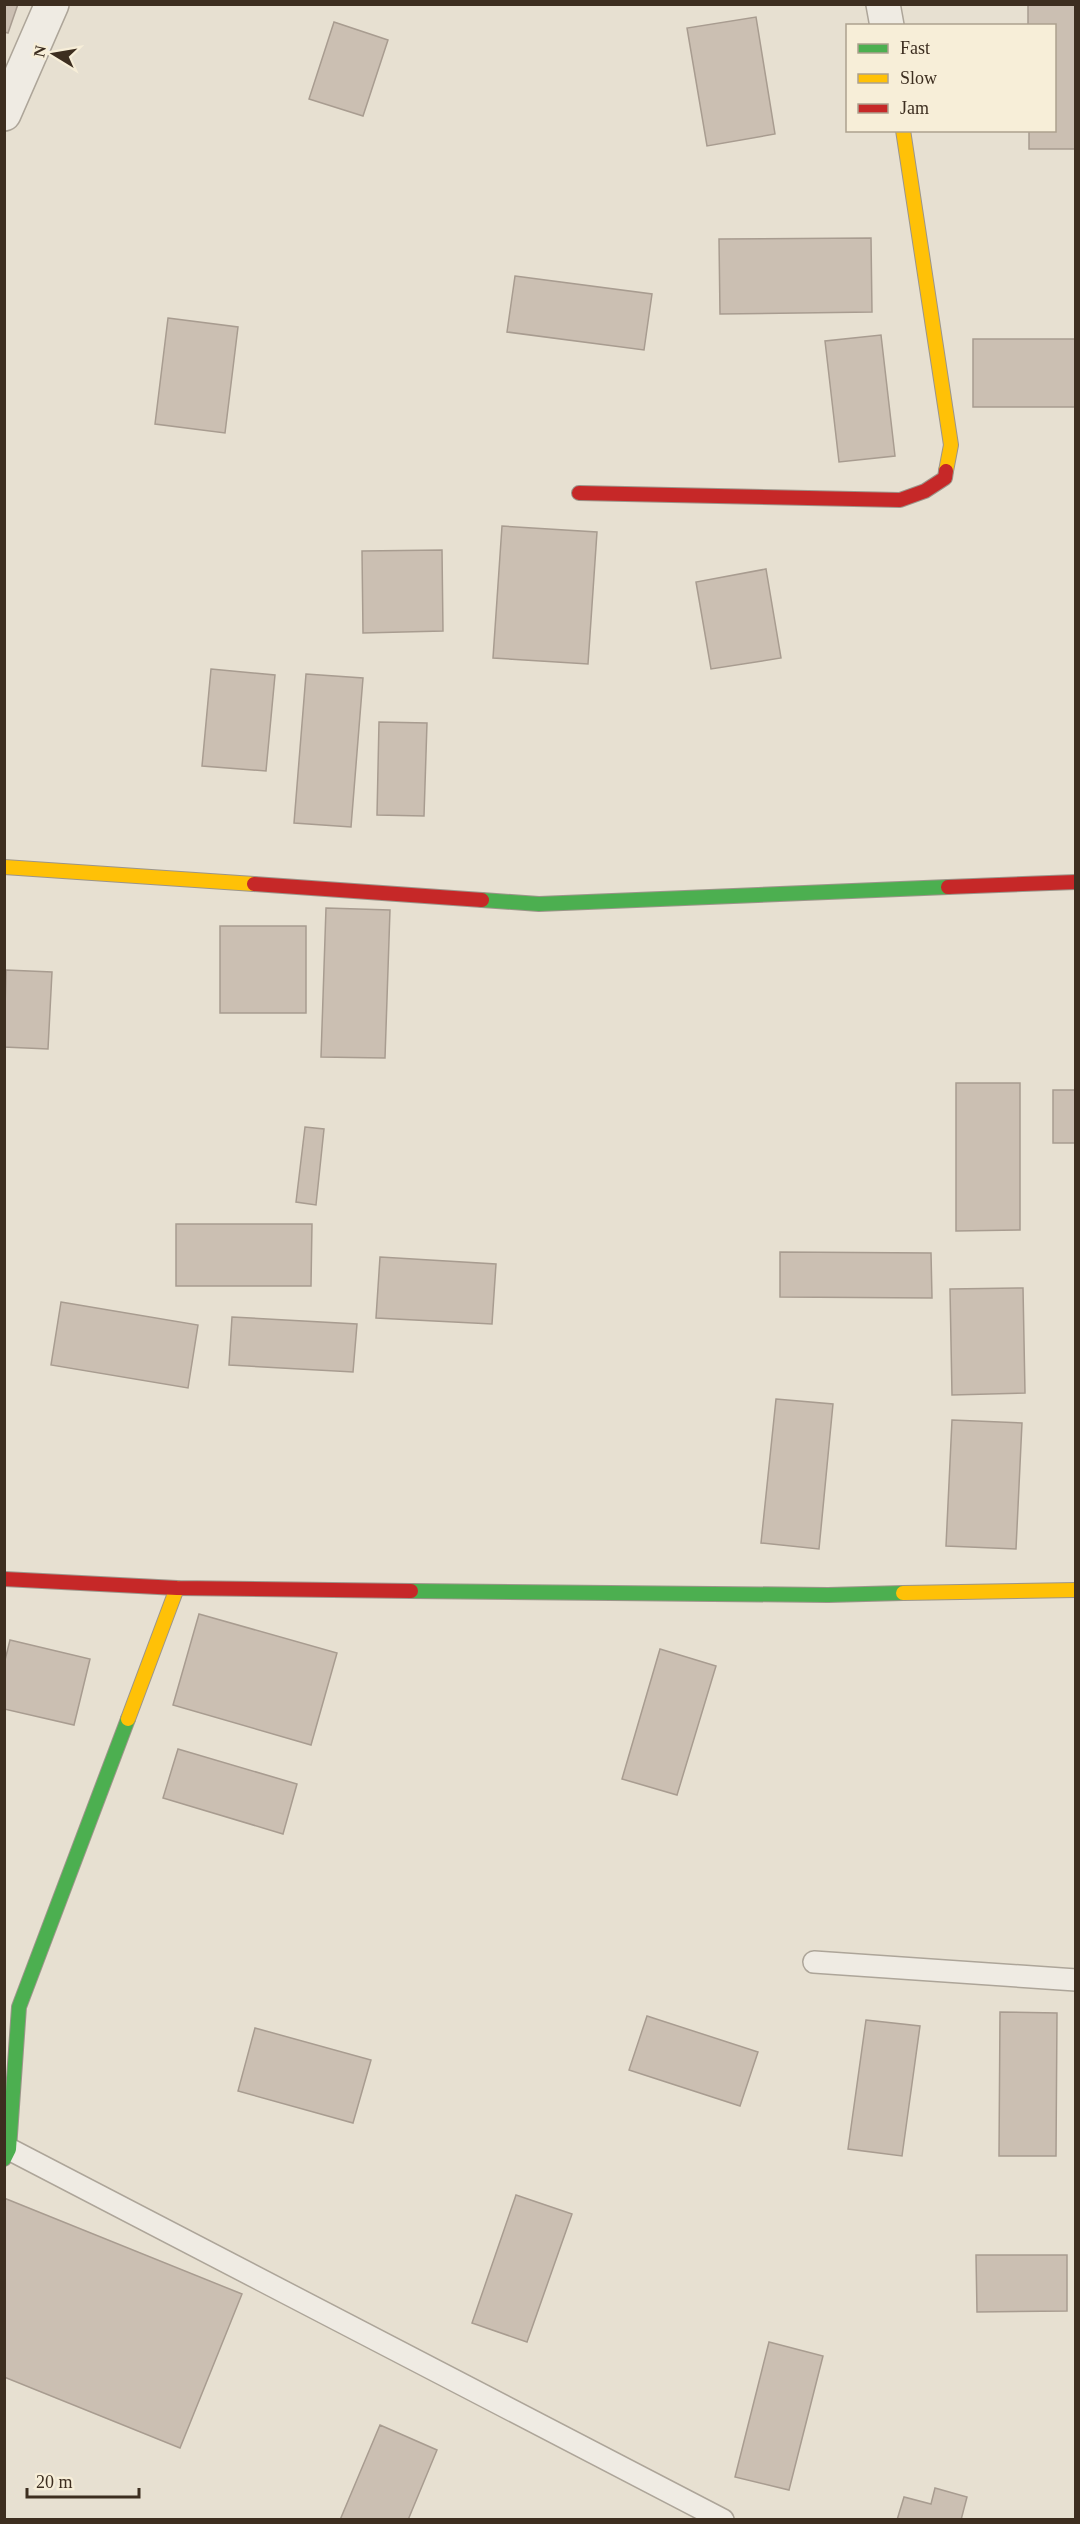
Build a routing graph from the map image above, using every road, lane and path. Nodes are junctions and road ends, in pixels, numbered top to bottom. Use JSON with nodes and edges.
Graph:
{"nodes":[{"id":1,"x":52,"y":4,"type":"edge"},
{"id":2,"x":883,"y":4,"type":"edge"},
{"id":3,"x":887,"y":24,"type":"edge"},
{"id":4,"x":4,"y":114,"type":"edge"},
{"id":5,"x":903,"y":132,"type":"edge"},
{"id":6,"x":579,"y":493,"type":"dead end"},
{"id":7,"x":4,"y":867,"type":"edge"},
{"id":8,"x":1076,"y":882,"type":"edge"},
{"id":9,"x":4,"y":1579,"type":"edge"},
{"id":10,"x":177,"y":1588,"type":"junction"},
{"id":11,"x":1076,"y":1590,"type":"edge"},
{"id":12,"x":814,"y":1962,"type":"dead end"},
{"id":13,"x":1076,"y":1980,"type":"edge"},
{"id":14,"x":12,"y":2005,"type":"edge"},
{"id":15,"x":7,"y":2154,"type":"edge"},
{"id":16,"x":723,"y":2520,"type":"edge"}],
"edges":[{"from":1,"to":4,"type":"street"},
{"from":2,"to":3,"type":"street"},
{"from":5,"to":6,"type":"street"},
{"from":7,"to":8,"type":"street"},
{"from":9,"to":10,"type":"street"},
{"from":10,"to":11,"type":"street"},
{"from":10,"to":14,"type":"street"},
{"from":12,"to":13,"type":"lane"},
{"from":14,"to":15,"type":"street"},
{"from":15,"to":16,"type":"lane"}]}
